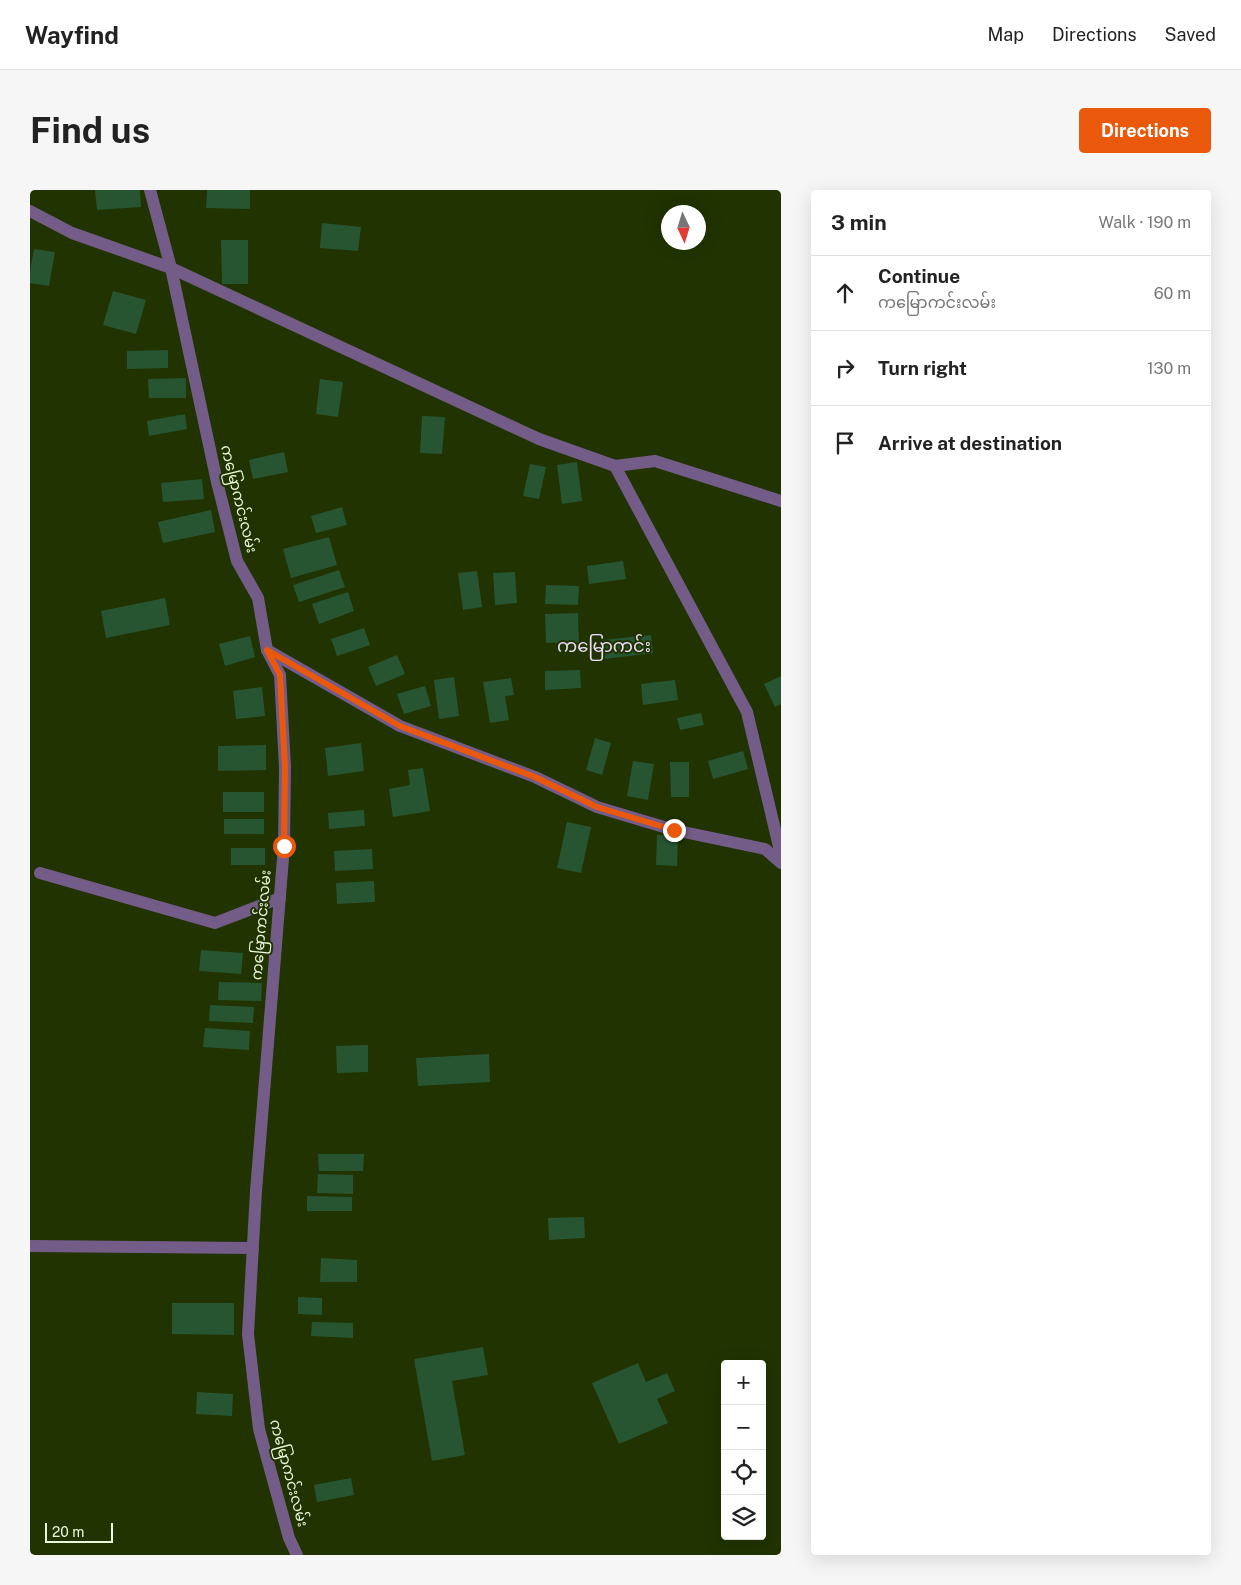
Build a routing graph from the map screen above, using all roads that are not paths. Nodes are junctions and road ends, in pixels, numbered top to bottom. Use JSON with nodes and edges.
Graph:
{"nodes":[{"id":1,"x":150,"y":190,"type":"edge"},
{"id":2,"x":30,"y":211,"type":"edge"},
{"id":3,"x":171,"y":268,"type":"junction"},
{"id":4,"x":615,"y":466,"type":"junction"},
{"id":5,"x":781,"y":501,"type":"edge"},
{"id":6,"x":267,"y":650,"type":"junction"},
{"id":7,"x":781,"y":855,"type":"edge"},
{"id":8,"x":781,"y":863,"type":"edge"},
{"id":9,"x":40,"y":873,"type":"dead end"},
{"id":10,"x":280,"y":898,"type":"junction"},
{"id":11,"x":30,"y":1246,"type":"edge"},
{"id":12,"x":253,"y":1248,"type":"junction"},
{"id":13,"x":296,"y":1555,"type":"edge"}],
"edges":[{"from":1,"to":3,"type":"street","name":"ကမြောကင်းလမ်း"},
{"from":2,"to":3,"type":"street"},
{"from":3,"to":4,"type":"street"},
{"from":3,"to":6,"type":"street","name":"ကမြောကင်းလမ်း"},
{"from":4,"to":5,"type":"street"},
{"from":4,"to":7,"type":"street"},
{"from":6,"to":8,"type":"street"},
{"from":6,"to":10,"type":"street","name":"ကမြောကင်းလမ်း"},
{"from":9,"to":10,"type":"street"},
{"from":10,"to":12,"type":"street","name":"ကမြောကင်းလမ်း"},
{"from":11,"to":12,"type":"street"},
{"from":12,"to":13,"type":"street","name":"ကမြောကင်းလမ်း"}]}
